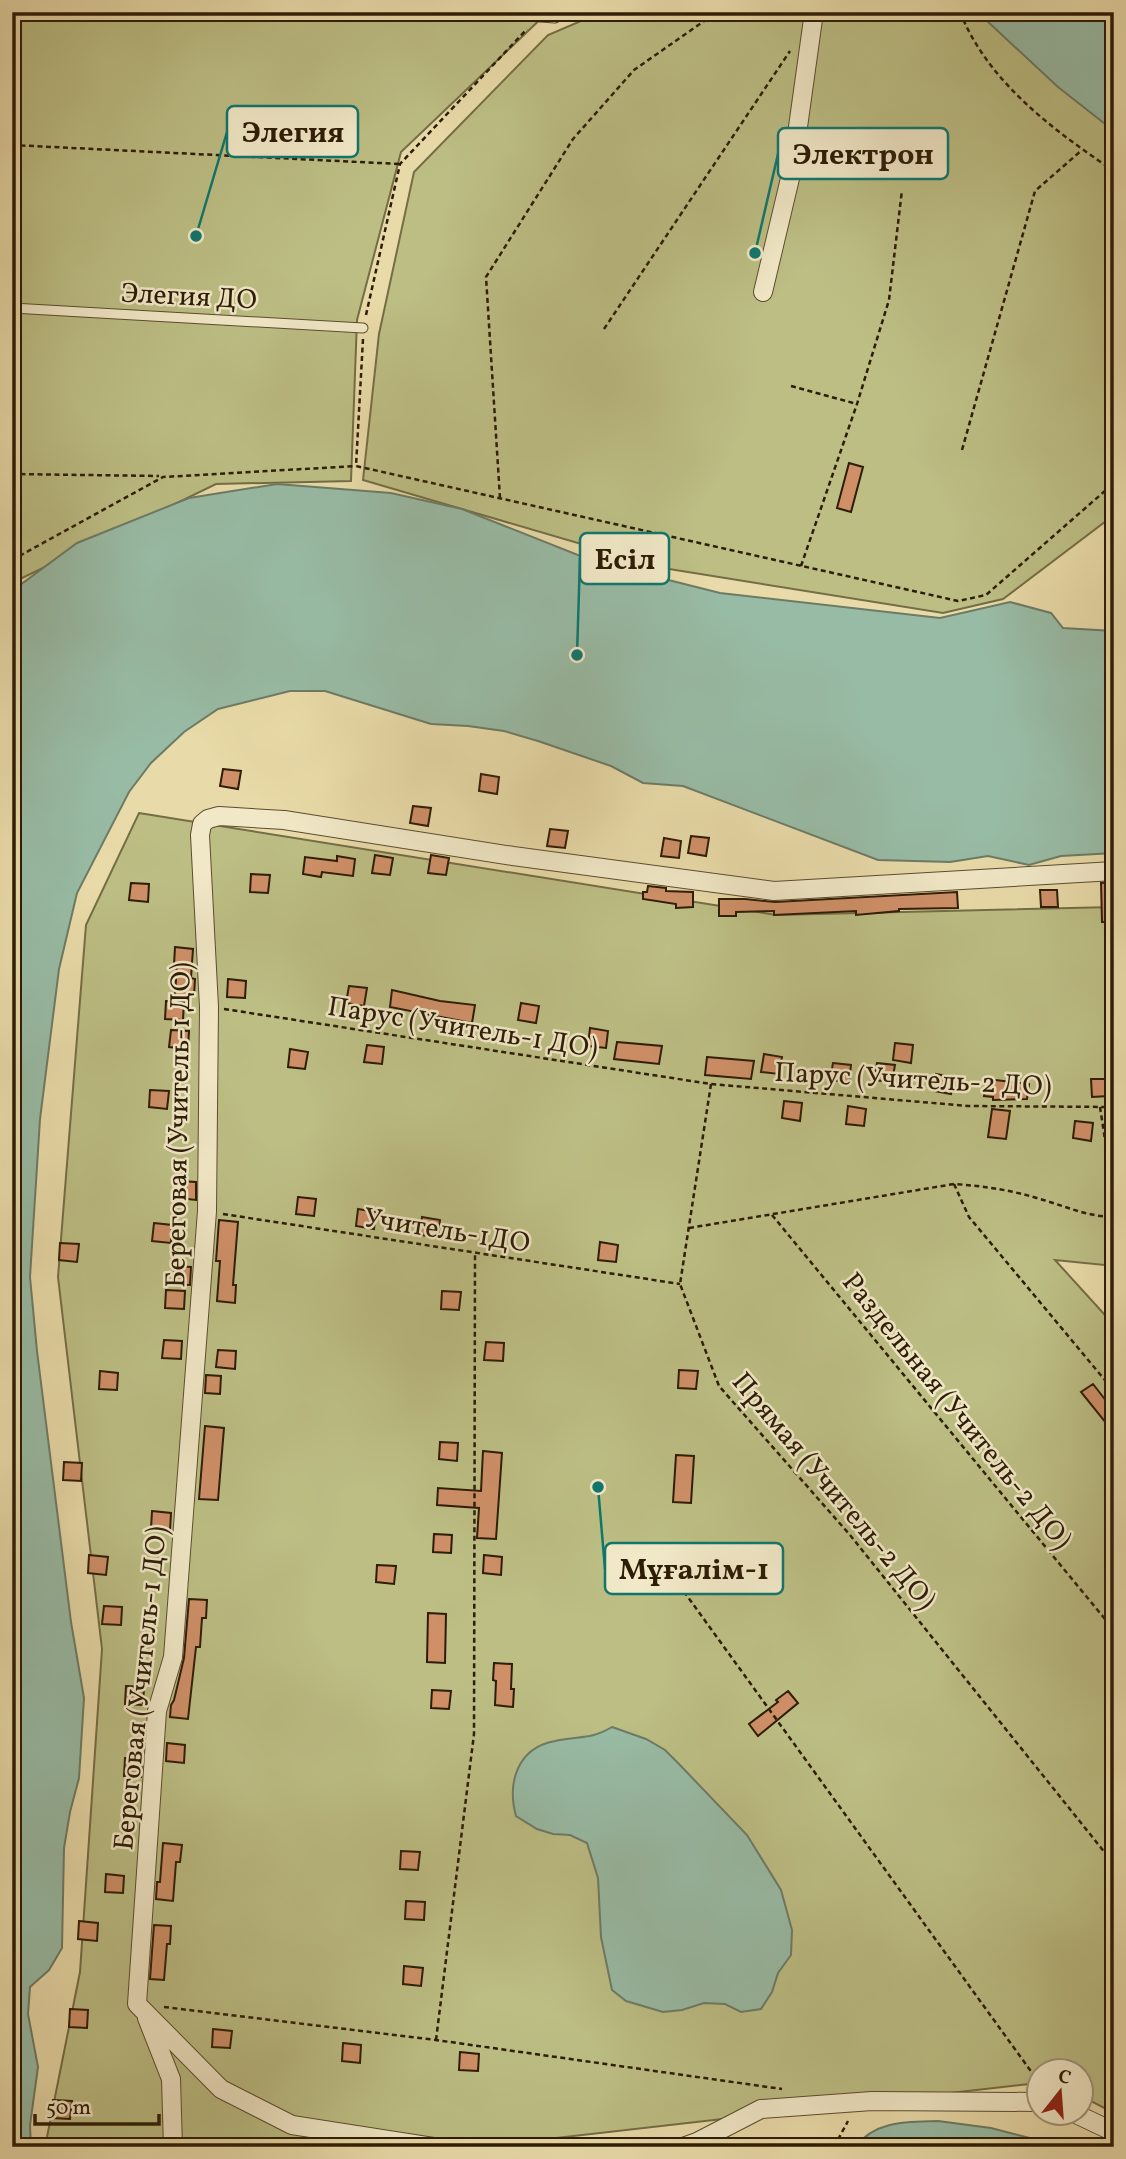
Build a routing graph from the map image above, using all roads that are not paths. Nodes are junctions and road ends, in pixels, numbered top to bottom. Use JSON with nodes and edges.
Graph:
{"nodes":[{"id":1,"x":466,"y":12,"type":"edge"},
{"id":2,"x":568,"y":12,"type":"edge"},
{"id":3,"x":814,"y":12,"type":"edge"},
{"id":4,"x":763,"y":292,"type":"dead end"},
{"id":5,"x":12,"y":308,"type":"edge"},
{"id":6,"x":363,"y":328,"type":"road end"},
{"id":7,"x":1114,"y":871,"type":"edge"},
{"id":8,"x":140,"y":2008,"type":"junction"},
{"id":9,"x":1024,"y":2102,"type":"edge"},
{"id":10,"x":1094,"y":2122,"type":"edge"},
{"id":11,"x":1114,"y":2133,"type":"edge"},
{"id":12,"x":173,"y":2147,"type":"edge"},
{"id":13,"x":433,"y":2147,"type":"edge"},
{"id":14,"x":683,"y":2147,"type":"edge"}],
"edges":[{"from":1,"to":2,"type":"lane"},
{"from":3,"to":4,"type":"street"},
{"from":5,"to":6,"type":"lane","name":"Элегия ДО"},
{"from":7,"to":8,"type":"street","name":"Береговая (Учитель-1 ДО)"},
{"from":8,"to":12,"type":"street"},
{"from":8,"to":13,"type":"street"},
{"from":9,"to":14,"type":"street"},
{"from":10,"to":11,"type":"street"}]}
